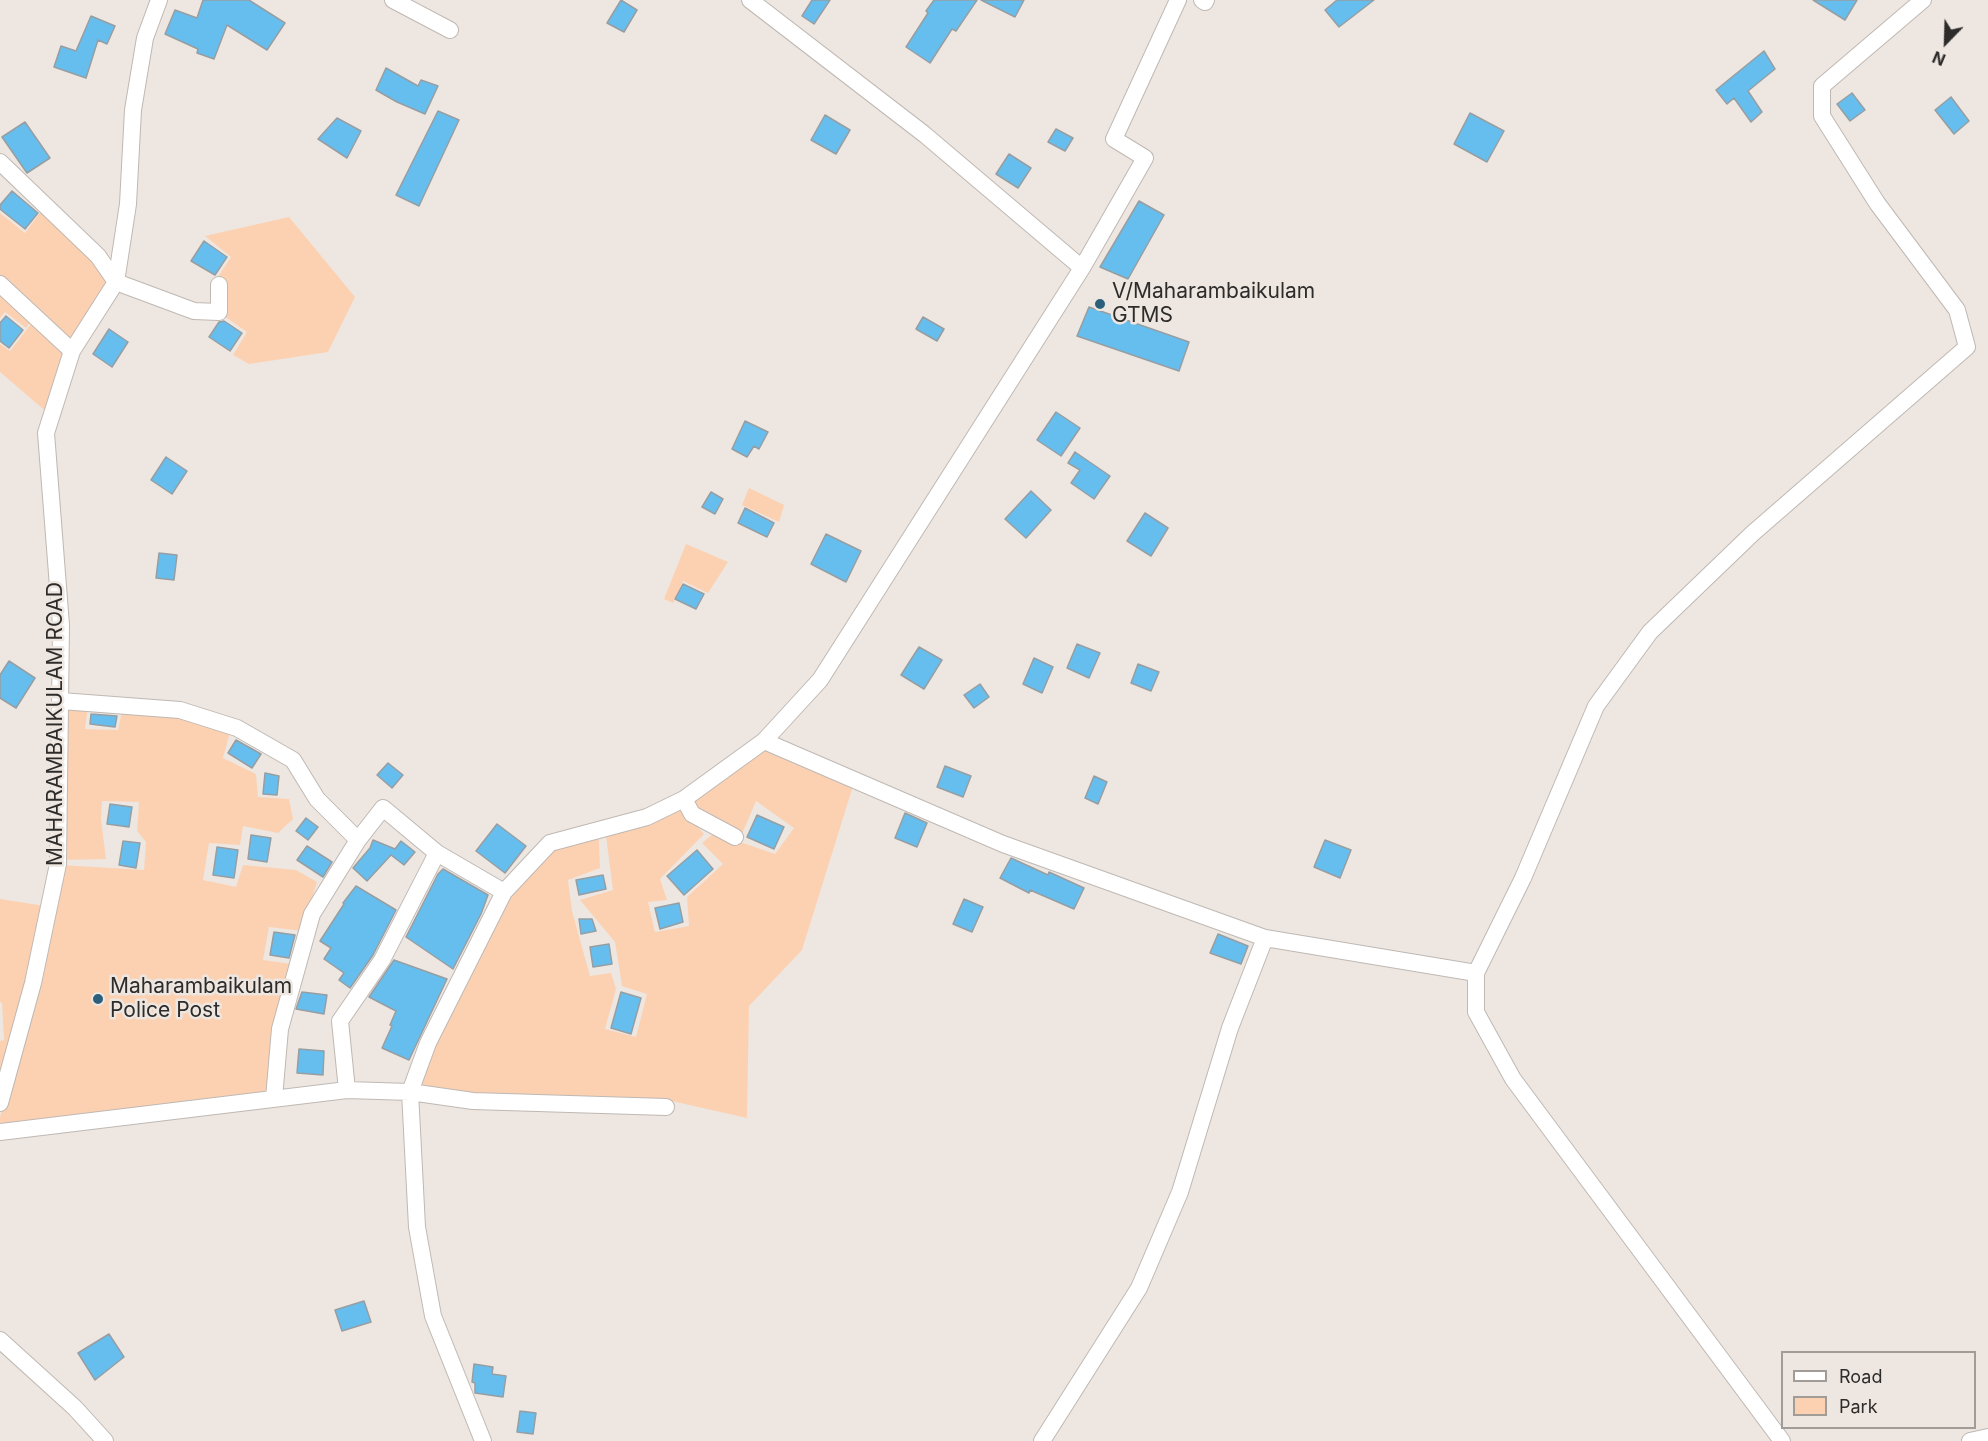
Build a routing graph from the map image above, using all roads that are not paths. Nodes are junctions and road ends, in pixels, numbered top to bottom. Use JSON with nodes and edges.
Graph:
{"nodes":[{"id":1,"x":159,"y":0,"type":"edge"},
{"id":2,"x":393,"y":0,"type":"edge"},
{"id":3,"x":750,"y":0,"type":"edge"},
{"id":4,"x":1178,"y":0,"type":"edge"},
{"id":5,"x":1923,"y":0,"type":"edge"},
{"id":6,"x":450,"y":30,"type":"dead end"},
{"id":7,"x":0,"y":162,"type":"edge"},
{"id":8,"x":1082,"y":268,"type":"junction"},
{"id":9,"x":116,"y":282,"type":"junction"},
{"id":10,"x":0,"y":284,"type":"edge"},
{"id":11,"x":219,"y":285,"type":"dead end"},
{"id":12,"x":72,"y":351,"type":"junction"},
{"id":13,"x":61,"y":701,"type":"junction"},
{"id":14,"x":764,"y":741,"type":"junction"},
{"id":15,"x":684,"y":799,"type":"junction"},
{"id":16,"x":735,"y":837,"type":"dead end"},
{"id":17,"x":358,"y":840,"type":"junction"},
{"id":18,"x":437,"y":853,"type":"junction"},
{"id":19,"x":504,"y":892,"type":"junction"},
{"id":20,"x":1265,"y":938,"type":"junction"},
{"id":21,"x":1476,"y":973,"type":"junction"},
{"id":22,"x":347,"y":1090,"type":"junction"},
{"id":23,"x":410,"y":1092,"type":"junction"},
{"id":24,"x":274,"y":1098,"type":"junction"},
{"id":25,"x":0,"y":1103,"type":"edge"},
{"id":26,"x":666,"y":1107,"type":"dead end"},
{"id":27,"x":0,"y":1132,"type":"edge"},
{"id":28,"x":0,"y":1340,"type":"edge"},
{"id":29,"x":1988,"y":1437,"type":"edge"},
{"id":30,"x":105,"y":1441,"type":"edge"},
{"id":31,"x":483,"y":1441,"type":"edge"},
{"id":32,"x":1042,"y":1441,"type":"edge"},
{"id":33,"x":1782,"y":1441,"type":"edge"},
{"id":34,"x":1970,"y":1441,"type":"edge"}],
"edges":[{"from":1,"to":9,"type":"street","name":"MAHARAMBAIKULAM ROAD"},
{"from":2,"to":6,"type":"street"},
{"from":3,"to":8,"type":"street"},
{"from":4,"to":8,"type":"street"},
{"from":5,"to":21,"type":"street"},
{"from":7,"to":9,"type":"street"},
{"from":8,"to":14,"type":"street"},
{"from":9,"to":11,"type":"street"},
{"from":9,"to":12,"type":"street","name":"MAHARAMBAIKULAM ROAD"},
{"from":10,"to":12,"type":"street"},
{"from":12,"to":13,"type":"street","name":"MAHARAMBAIKULAM ROAD"},
{"from":13,"to":17,"type":"street"},
{"from":13,"to":25,"type":"street","name":"MAHARAMBAIKULAM ROAD"},
{"from":14,"to":15,"type":"street"},
{"from":14,"to":20,"type":"street"},
{"from":15,"to":16,"type":"street"},
{"from":15,"to":19,"type":"street"},
{"from":17,"to":18,"type":"street"},
{"from":17,"to":24,"type":"street"},
{"from":18,"to":19,"type":"street"},
{"from":18,"to":22,"type":"street"},
{"from":19,"to":23,"type":"street"},
{"from":20,"to":21,"type":"street"},
{"from":20,"to":32,"type":"street"},
{"from":21,"to":33,"type":"street"},
{"from":22,"to":23,"type":"street"},
{"from":22,"to":24,"type":"street"},
{"from":23,"to":26,"type":"street"},
{"from":23,"to":31,"type":"street"},
{"from":24,"to":27,"type":"street"},
{"from":28,"to":30,"type":"street"},
{"from":29,"to":34,"type":"street"}]}
